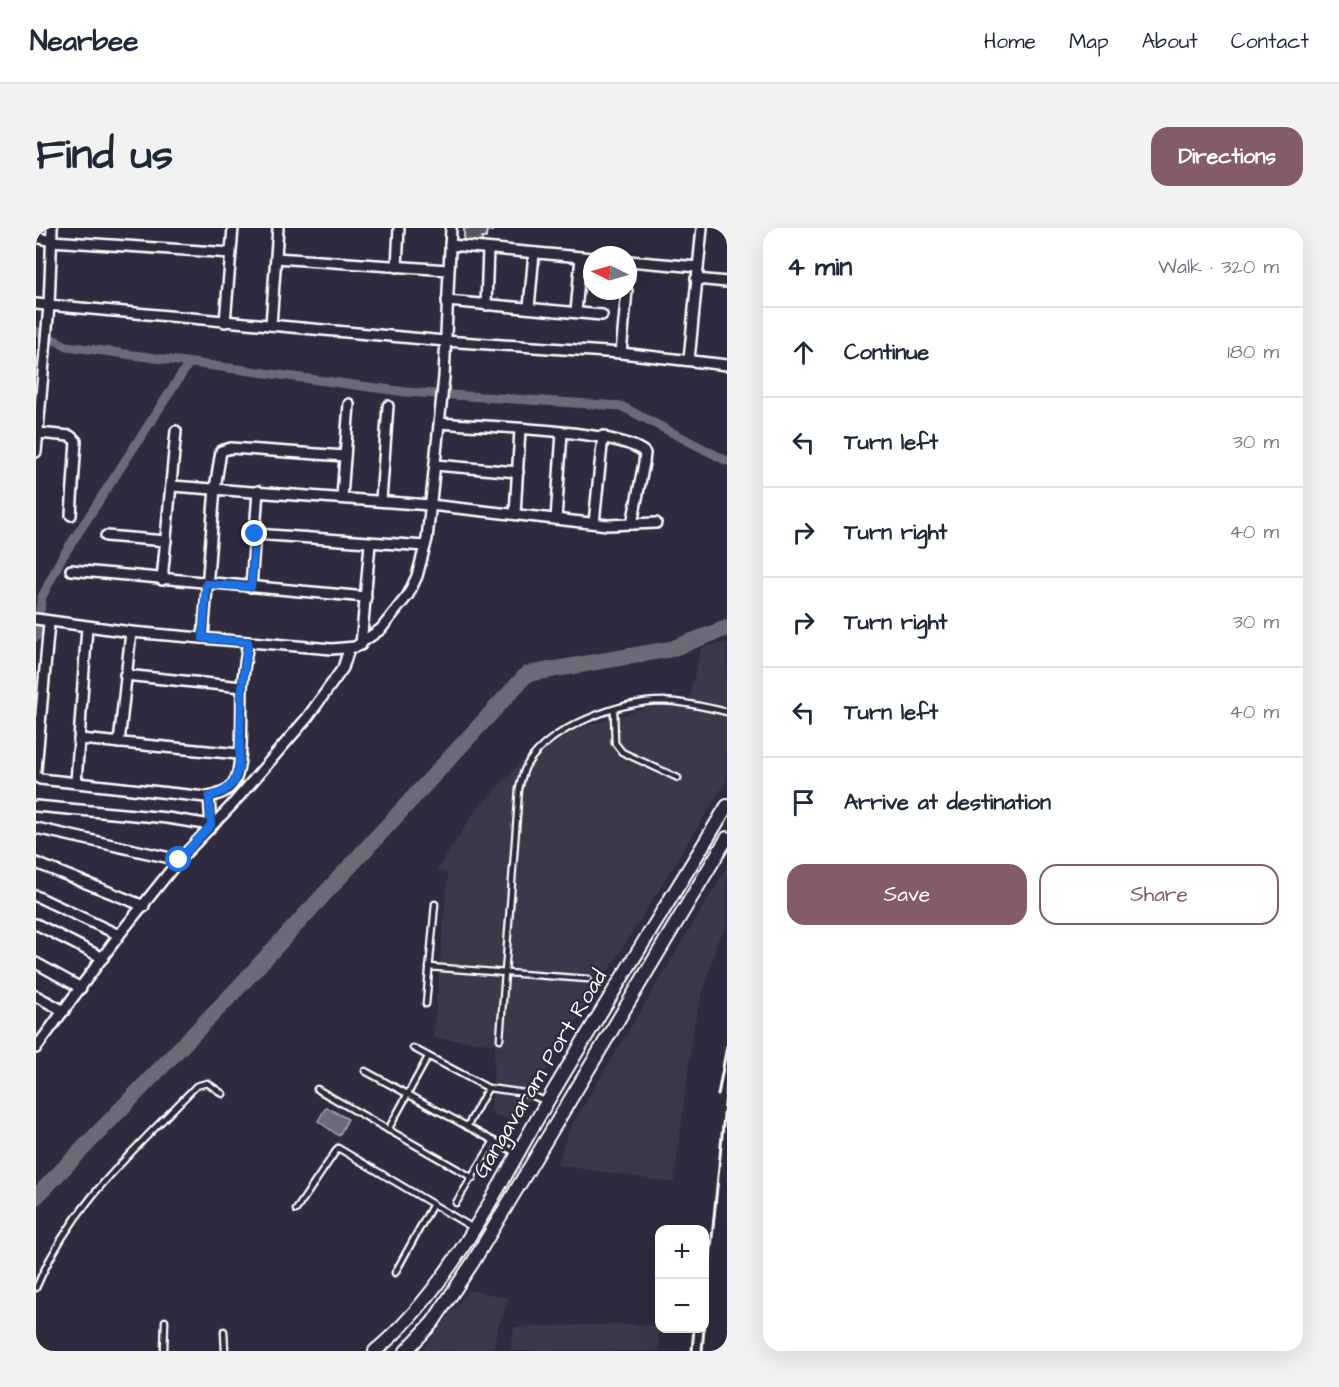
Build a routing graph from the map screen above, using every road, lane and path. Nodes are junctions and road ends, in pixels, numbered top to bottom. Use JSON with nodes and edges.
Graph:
{"nodes":[{"id":1,"x":52,"y":228,"type":"edge"},
{"id":2,"x":233,"y":228,"type":"edge"},
{"id":3,"x":278,"y":228,"type":"edge"},
{"id":4,"x":399,"y":228,"type":"edge"},
{"id":5,"x":451,"y":228,"type":"edge"},
{"id":6,"x":702,"y":228,"type":"edge"},
{"id":7,"x":36,"y":237,"type":"edge"},
{"id":8,"x":51,"y":242,"type":"junction"},
{"id":9,"x":450,"y":245,"type":"junction"},
{"id":10,"x":488,"y":249,"type":"junction"},
{"id":11,"x":534,"y":252,"type":"junction"},
{"id":12,"x":231,"y":253,"type":"junction"},
{"id":13,"x":581,"y":256,"type":"joint"},
{"id":14,"x":276,"y":258,"type":"junction"},
{"id":15,"x":637,"y":262,"type":"edge"},
{"id":16,"x":397,"y":267,"type":"junction"},
{"id":17,"x":698,"y":267,"type":"junction"},
{"id":18,"x":448,"y":270,"type":"junction"},
{"id":19,"x":696,"y":279,"type":"junction"},
{"id":20,"x":727,"y":282,"type":"edge"},
{"id":21,"x":626,"y":300,"type":"edge"},
{"id":22,"x":447,"y":301,"type":"junction"},
{"id":23,"x":36,"y":304,"type":"edge"},
{"id":24,"x":486,"y":305,"type":"junction"},
{"id":25,"x":49,"y":306,"type":"junction"},
{"id":26,"x":529,"y":308,"type":"junction"},
{"id":27,"x":576,"y":312,"type":"junction"},
{"id":28,"x":602,"y":315,"type":"dead end"},
{"id":29,"x":225,"y":322,"type":"junction"},
{"id":30,"x":271,"y":326,"type":"junction"},
{"id":31,"x":445,"y":341,"type":"junction"},
{"id":32,"x":621,"y":353,"type":"junction"},
{"id":33,"x":689,"y":360,"type":"junction"},
{"id":34,"x":727,"y":365,"type":"edge"},
{"id":35,"x":349,"y":404,"type":"dead end"},
{"id":36,"x":388,"y":406,"type":"dead end"},
{"id":37,"x":440,"y":423,"type":"junction"},
{"id":38,"x":176,"y":430,"type":"dead end"},
{"id":39,"x":520,"y":430,"type":"junction"},
{"id":40,"x":38,"y":433,"type":"junction"},
{"id":41,"x":562,"y":433,"type":"junction"},
{"id":42,"x":603,"y":436,"type":"junction"},
{"id":43,"x":36,"y":452,"type":"edge"},
{"id":44,"x":345,"y":456,"type":"junction"},
{"id":45,"x":435,"y":465,"type":"junction"},
{"id":46,"x":518,"y":472,"type":"junction"},
{"id":47,"x":172,"y":486,"type":"junction"},
{"id":48,"x":215,"y":488,"type":"junction"},
{"id":49,"x":258,"y":491,"type":"junction"},
{"id":50,"x":342,"y":497,"type":"junction"},
{"id":51,"x":381,"y":500,"type":"junction"},
{"id":52,"x":430,"y":505,"type":"junction"},
{"id":53,"x":515,"y":514,"type":"junction"},
{"id":54,"x":71,"y":515,"type":"dead end"},
{"id":55,"x":556,"y":519,"type":"junction"},
{"id":56,"x":594,"y":523,"type":"junction"},
{"id":57,"x":656,"y":523,"type":"dead end"},
{"id":58,"x":632,"y":524,"type":"junction"},
{"id":59,"x":255,"y":534,"type":"junction"},
{"id":60,"x":106,"y":536,"type":"dead end"},
{"id":61,"x":166,"y":542,"type":"junction"},
{"id":62,"x":370,"y":544,"type":"junction"},
{"id":63,"x":425,"y":546,"type":"junction"},
{"id":64,"x":71,"y":570,"type":"dead end"},
{"id":65,"x":162,"y":580,"type":"junction"},
{"id":66,"x":206,"y":584,"type":"junction"},
{"id":67,"x":251,"y":587,"type":"junction"},
{"id":68,"x":366,"y":597,"type":"junction"},
{"id":69,"x":36,"y":619,"type":"edge"},
{"id":70,"x":49,"y":623,"type":"junction"},
{"id":71,"x":87,"y":627,"type":"junction"},
{"id":72,"x":131,"y":632,"type":"junction"},
{"id":73,"x":203,"y":638,"type":"junction"},
{"id":74,"x":248,"y":642,"type":"junction"},
{"id":75,"x":361,"y":645,"type":"junction"},
{"id":76,"x":349,"y":649,"type":"junction"},
{"id":77,"x":125,"y":675,"type":"junction"},
{"id":78,"x":242,"y":687,"type":"junction"},
{"id":79,"x":614,"y":711,"type":"junction"},
{"id":80,"x":727,"y":712,"type":"edge"},
{"id":81,"x":80,"y":739,"type":"junction"},
{"id":82,"x":119,"y":742,"type":"junction"},
{"id":83,"x":239,"y":754,"type":"junction"},
{"id":84,"x":36,"y":770,"type":"edge"},
{"id":85,"x":36,"y":776,"type":"edge"},
{"id":86,"x":678,"y":778,"type":"dead end"},
{"id":87,"x":76,"y":782,"type":"junction"},
{"id":88,"x":209,"y":797,"type":"junction"},
{"id":89,"x":36,"y":806,"type":"edge"},
{"id":90,"x":727,"y":806,"type":"edge"},
{"id":91,"x":211,"y":825,"type":"junction"},
{"id":92,"x":36,"y":828,"type":"edge"},
{"id":93,"x":727,"y":838,"type":"edge"},
{"id":94,"x":179,"y":860,"type":"junction"},
{"id":95,"x":36,"y":862,"type":"edge"},
{"id":96,"x":36,"y":896,"type":"edge"},
{"id":97,"x":435,"y":904,"type":"dead end"},
{"id":98,"x":144,"y":906,"type":"junction"},
{"id":99,"x":36,"y":924,"type":"edge"},
{"id":100,"x":119,"y":935,"type":"junction"},
{"id":101,"x":103,"y":958,"type":"junction"},
{"id":102,"x":36,"y":963,"type":"edge"},
{"id":103,"x":429,"y":967,"type":"junction"},
{"id":104,"x":505,"y":971,"type":"junction"},
{"id":105,"x":588,"y":980,"type":"dead end"},
{"id":106,"x":81,"y":988,"type":"junction"},
{"id":107,"x":36,"y":996,"type":"edge"},
{"id":108,"x":426,"y":1004,"type":"dead end"},
{"id":109,"x":64,"y":1011,"type":"junction"},
{"id":110,"x":40,"y":1036,"type":"edge"},
{"id":111,"x":500,"y":1039,"type":"dead end"},
{"id":112,"x":36,"y":1048,"type":"edge"},
{"id":113,"x":413,"y":1048,"type":"dead end"},
{"id":114,"x":428,"y":1057,"type":"junction"},
{"id":115,"x":365,"y":1071,"type":"dead end"},
{"id":116,"x":488,"y":1088,"type":"junction"},
{"id":117,"x":317,"y":1089,"type":"dead end"},
{"id":118,"x":223,"y":1094,"type":"dead end"},
{"id":119,"x":408,"y":1094,"type":"junction"},
{"id":120,"x":547,"y":1102,"type":"junction"},
{"id":121,"x":467,"y":1127,"type":"junction"},
{"id":122,"x":388,"y":1130,"type":"junction"},
{"id":123,"x":494,"y":1141,"type":"junction"},
{"id":124,"x":517,"y":1154,"type":"junction"},
{"id":125,"x":473,"y":1178,"type":"junction"},
{"id":126,"x":456,"y":1203,"type":"dead end"},
{"id":127,"x":433,"y":1204,"type":"junction"},
{"id":128,"x":296,"y":1210,"type":"dead end"},
{"id":129,"x":473,"y":1227,"type":"junction"},
{"id":130,"x":395,"y":1273,"type":"dead end"},
{"id":131,"x":36,"y":1287,"type":"edge"},
{"id":132,"x":165,"y":1322,"type":"dead end"},
{"id":133,"x":224,"y":1331,"type":"dead end"},
{"id":134,"x":164,"y":1351,"type":"edge"},
{"id":135,"x":225,"y":1351,"type":"edge"},
{"id":136,"x":375,"y":1351,"type":"edge"},
{"id":137,"x":406,"y":1351,"type":"edge"}],
"edges":[{"from":1,"to":8,"type":"street"},
{"from":2,"to":12,"type":"street"},
{"from":3,"to":14,"type":"street"},
{"from":4,"to":16,"type":"street"},
{"from":5,"to":9,"type":"street"},
{"from":6,"to":17,"type":"street"},
{"from":7,"to":8,"type":"street"},
{"from":8,"to":12,"type":"street"},
{"from":8,"to":25,"type":"street"},
{"from":9,"to":10,"type":"street"},
{"from":9,"to":18,"type":"street"},
{"from":10,"to":11,"type":"street"},
{"from":10,"to":24,"type":"street"},
{"from":11,"to":13,"type":"street"},
{"from":11,"to":26,"type":"street"},
{"from":12,"to":29,"type":"street"},
{"from":13,"to":27,"type":"street"},
{"from":14,"to":16,"type":"street"},
{"from":14,"to":30,"type":"street"},
{"from":15,"to":17,"type":"street"},
{"from":16,"to":18,"type":"street"},
{"from":17,"to":19,"type":"street"},
{"from":18,"to":22,"type":"street"},
{"from":19,"to":20,"type":"street"},
{"from":19,"to":33,"type":"street"},
{"from":21,"to":32,"type":"street"},
{"from":22,"to":24,"type":"street"},
{"from":22,"to":31,"type":"street"},
{"from":23,"to":25,"type":"street"},
{"from":24,"to":26,"type":"street"},
{"from":25,"to":29,"type":"street"},
{"from":25,"to":40,"type":"street"},
{"from":26,"to":27,"type":"street"},
{"from":27,"to":28,"type":"street"},
{"from":29,"to":30,"type":"street"},
{"from":30,"to":31,"type":"street"},
{"from":31,"to":32,"type":"street"},
{"from":31,"to":37,"type":"street"},
{"from":32,"to":33,"type":"street"},
{"from":33,"to":34,"type":"street"},
{"from":35,"to":44,"type":"street"},
{"from":36,"to":51,"type":"street"},
{"from":37,"to":39,"type":"street"},
{"from":37,"to":45,"type":"street"},
{"from":38,"to":47,"type":"street"},
{"from":39,"to":41,"type":"street"},
{"from":39,"to":46,"type":"street"},
{"from":40,"to":43,"type":"street"},
{"from":40,"to":54,"type":"street"},
{"from":41,"to":42,"type":"street"},
{"from":41,"to":55,"type":"street"},
{"from":42,"to":56,"type":"street"},
{"from":42,"to":58,"type":"street"},
{"from":44,"to":48,"type":"street"},
{"from":44,"to":50,"type":"street"},
{"from":45,"to":46,"type":"street"},
{"from":45,"to":52,"type":"street"},
{"from":46,"to":53,"type":"street"},
{"from":47,"to":48,"type":"street"},
{"from":47,"to":61,"type":"street"},
{"from":48,"to":49,"type":"street"},
{"from":48,"to":66,"type":"street"},
{"from":49,"to":50,"type":"street"},
{"from":49,"to":59,"type":"street"},
{"from":50,"to":51,"type":"street"},
{"from":51,"to":52,"type":"street"},
{"from":52,"to":53,"type":"street"},
{"from":52,"to":63,"type":"street"},
{"from":53,"to":55,"type":"street"},
{"from":55,"to":56,"type":"street"},
{"from":56,"to":58,"type":"street"},
{"from":57,"to":58,"type":"street"},
{"from":59,"to":62,"type":"street"},
{"from":59,"to":67,"type":"street"},
{"from":60,"to":61,"type":"street"},
{"from":61,"to":65,"type":"street"},
{"from":62,"to":63,"type":"street"},
{"from":62,"to":68,"type":"street"},
{"from":63,"to":75,"type":"street"},
{"from":64,"to":65,"type":"street"},
{"from":65,"to":66,"type":"street"},
{"from":66,"to":67,"type":"street"},
{"from":66,"to":73,"type":"street"},
{"from":67,"to":68,"type":"street"},
{"from":68,"to":75,"type":"street"},
{"from":69,"to":70,"type":"street"},
{"from":70,"to":71,"type":"street"},
{"from":70,"to":84,"type":"street"},
{"from":71,"to":72,"type":"street"},
{"from":71,"to":81,"type":"street"},
{"from":72,"to":73,"type":"street"},
{"from":72,"to":77,"type":"street"},
{"from":73,"to":74,"type":"street"},
{"from":74,"to":76,"type":"street"},
{"from":74,"to":78,"type":"street"},
{"from":75,"to":76,"type":"street"},
{"from":76,"to":91,"type":"street"},
{"from":77,"to":78,"type":"street"},
{"from":77,"to":82,"type":"street"},
{"from":78,"to":83,"type":"street"},
{"from":79,"to":80,"type":"lane"},
{"from":79,"to":86,"type":"lane"},
{"from":79,"to":104,"type":"lane"},
{"from":81,"to":82,"type":"street"},
{"from":81,"to":87,"type":"street"},
{"from":82,"to":83,"type":"street"},
{"from":83,"to":88,"type":"street"},
{"from":85,"to":87,"type":"street"},
{"from":87,"to":88,"type":"street"},
{"from":88,"to":91,"type":"street"},
{"from":89,"to":91,"type":"street"},
{"from":90,"to":120,"type":"street","name":"Gangavaram Port Road"},
{"from":91,"to":94,"type":"street"},
{"from":92,"to":94,"type":"street"},
{"from":93,"to":137,"type":"street","name":"Gangavaram Port Road"},
{"from":94,"to":98,"type":"street"},
{"from":95,"to":98,"type":"street"},
{"from":96,"to":100,"type":"street"},
{"from":97,"to":103,"type":"lane"},
{"from":98,"to":100,"type":"street"},
{"from":99,"to":101,"type":"street"},
{"from":100,"to":101,"type":"street"},
{"from":101,"to":106,"type":"street"},
{"from":102,"to":106,"type":"street"},
{"from":103,"to":104,"type":"lane"},
{"from":103,"to":108,"type":"lane"},
{"from":104,"to":105,"type":"lane"},
{"from":104,"to":111,"type":"lane"},
{"from":106,"to":109,"type":"street"},
{"from":107,"to":109,"type":"street"},
{"from":109,"to":110,"type":"street"},
{"from":110,"to":112,"type":"street"},
{"from":113,"to":114,"type":"lane"},
{"from":114,"to":116,"type":"lane"},
{"from":114,"to":119,"type":"lane"},
{"from":115,"to":119,"type":"lane"},
{"from":116,"to":120,"type":"lane"},
{"from":116,"to":121,"type":"lane"},
{"from":117,"to":122,"type":"lane"},
{"from":118,"to":131,"type":"lane"},
{"from":119,"to":121,"type":"lane"},
{"from":119,"to":122,"type":"lane"},
{"from":120,"to":124,"type":"street","name":"Gangavaram Port Road"},
{"from":121,"to":123,"type":"lane"},
{"from":122,"to":125,"type":"lane"},
{"from":123,"to":124,"type":"lane"},
{"from":123,"to":125,"type":"lane"},
{"from":124,"to":129,"type":"street","name":"Gangavaram Port Road"},
{"from":125,"to":126,"type":"lane"},
{"from":127,"to":128,"type":"lane"},
{"from":127,"to":129,"type":"lane"},
{"from":127,"to":130,"type":"lane"},
{"from":129,"to":136,"type":"street","name":"Gangavaram Port Road"},
{"from":132,"to":134,"type":"lane"},
{"from":133,"to":135,"type":"lane"}]}
